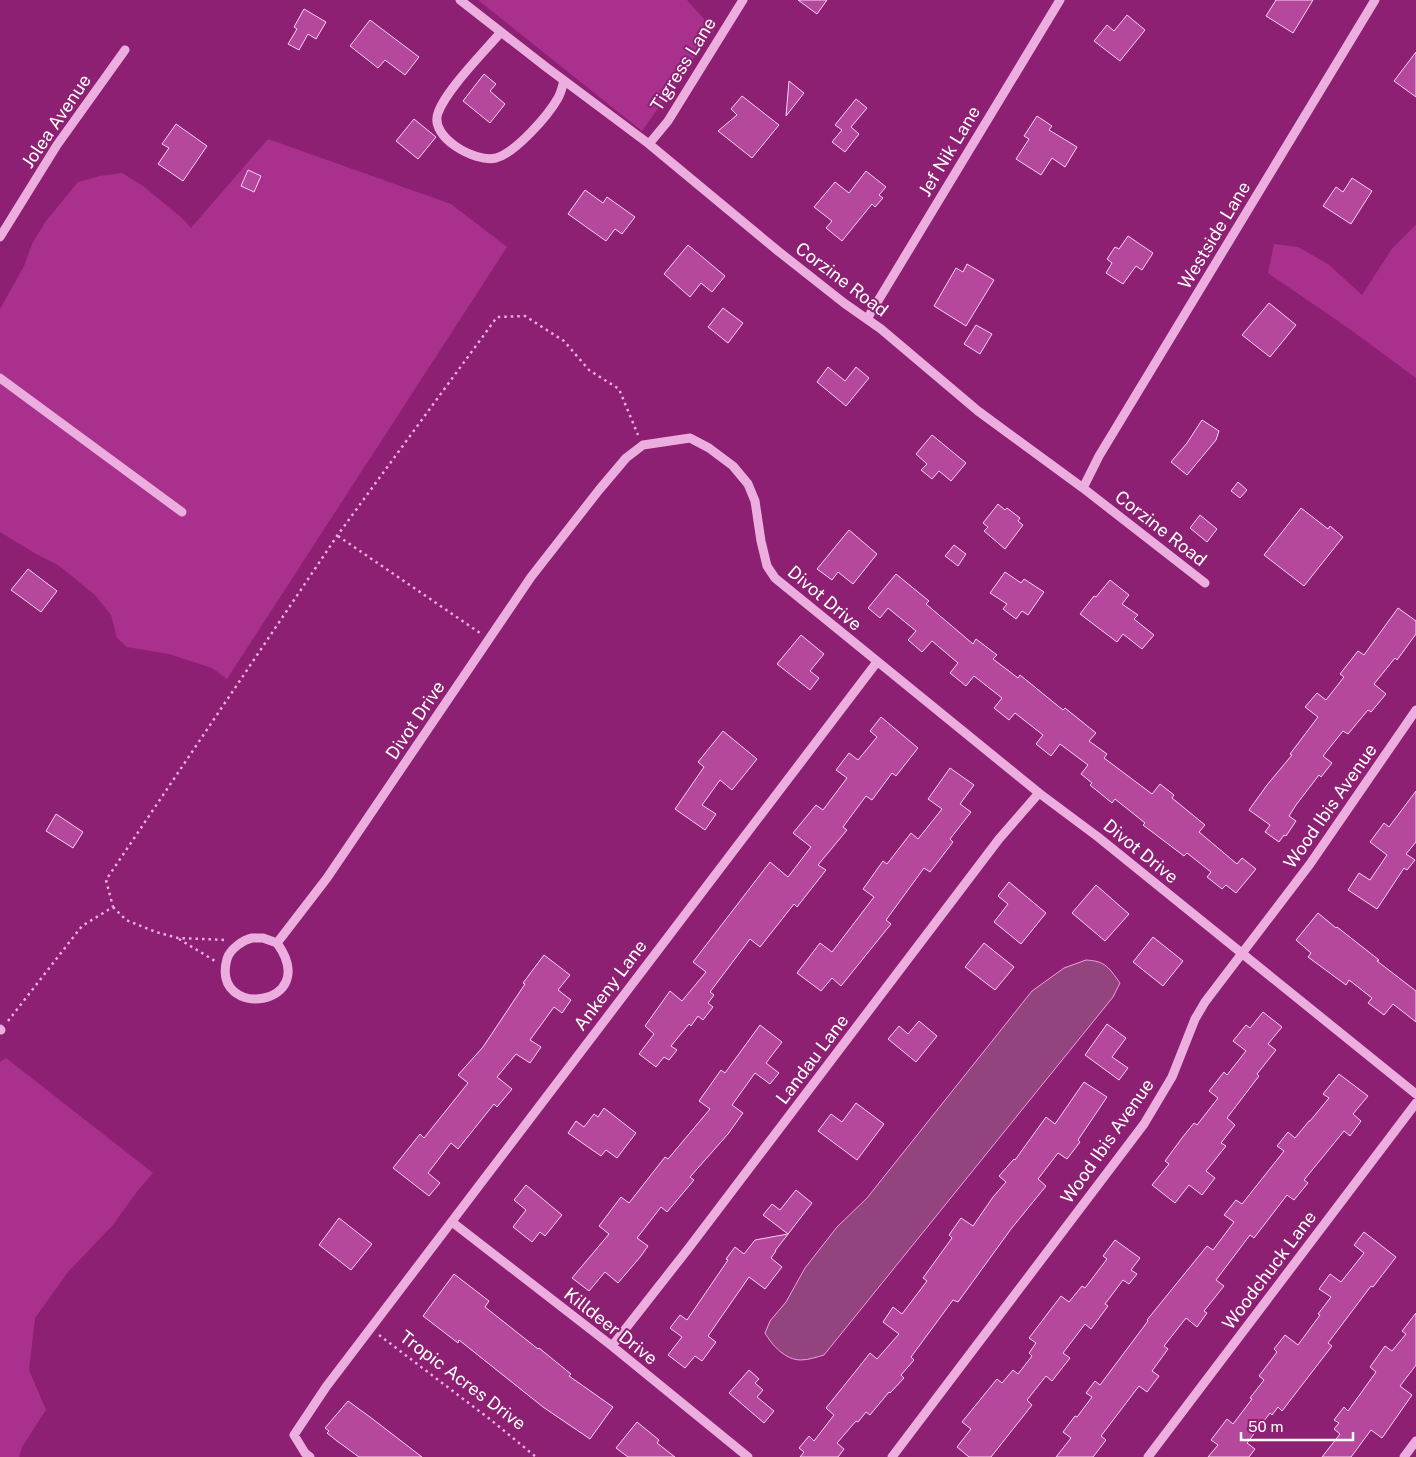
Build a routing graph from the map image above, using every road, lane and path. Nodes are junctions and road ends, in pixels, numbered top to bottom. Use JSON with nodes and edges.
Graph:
{"nodes":[{"id":1,"x":460,"y":0,"type":"edge"},
{"id":2,"x":743,"y":0,"type":"edge"},
{"id":3,"x":1060,"y":0,"type":"edge"},
{"id":4,"x":1374,"y":0,"type":"edge"},
{"id":5,"x":501,"y":32,"type":"junction"},
{"id":6,"x":125,"y":50,"type":"dead end"},
{"id":7,"x":564,"y":80,"type":"junction"},
{"id":8,"x":649,"y":144,"type":"junction"},
{"id":9,"x":0,"y":237,"type":"edge"},
{"id":10,"x":867,"y":319,"type":"junction"},
{"id":11,"x":0,"y":378,"type":"edge"},
{"id":12,"x":643,"y":445,"type":"junction"},
{"id":13,"x":1083,"y":488,"type":"junction"},
{"id":14,"x":182,"y":512,"type":"dead end"},
{"id":15,"x":337,"y":536,"type":"junction"},
{"id":16,"x":1205,"y":583,"type":"dead end"},
{"id":17,"x":490,"y":639,"type":"junction"},
{"id":18,"x":877,"y":662,"type":"junction"},
{"id":19,"x":1416,"y":710,"type":"edge"},
{"id":20,"x":1039,"y":793,"type":"junction"},
{"id":21,"x":113,"y":906,"type":"junction"},
{"id":22,"x":178,"y":938,"type":"junction"},
{"id":23,"x":243,"y":940,"type":"junction"},
{"id":24,"x":277,"y":943,"type":"junction"},
{"id":25,"x":1243,"y":954,"type":"junction"},
{"id":26,"x":226,"y":967,"type":"junction"},
{"id":27,"x":0,"y":1029,"type":"edge"},
{"id":28,"x":1416,"y":1094,"type":"edge"},
{"id":29,"x":1416,"y":1103,"type":"edge"},
{"id":30,"x":452,"y":1222,"type":"junction"},
{"id":31,"x":370,"y":1328,"type":"junction"},
{"id":32,"x":612,"y":1346,"type":"junction"},
{"id":33,"x":1416,"y":1441,"type":"edge"},
{"id":34,"x":310,"y":1457,"type":"edge"},
{"id":35,"x":536,"y":1457,"type":"edge"},
{"id":36,"x":748,"y":1457,"type":"edge"},
{"id":37,"x":892,"y":1457,"type":"edge"},
{"id":38,"x":1148,"y":1457,"type":"edge"},
{"id":39,"x":1404,"y":1457,"type":"edge"}],
"edges":[{"from":1,"to":5,"type":"street","name":"Corzine Road"},
{"from":2,"to":8,"type":"street","name":"Tigress Lane"},
{"from":3,"to":10,"type":"street","name":"Jef Nik Lane"},
{"from":4,"to":13,"type":"street","name":"Westside Lane"},
{"from":5,"to":7,"type":"street","name":"Corzine Road"},
{"from":5,"to":7,"type":"street"},
{"from":6,"to":9,"type":"street","name":"Jolea Avenue"},
{"from":7,"to":8,"type":"street","name":"Corzine Road"},
{"from":8,"to":10,"type":"street","name":"Corzine Road"},
{"from":10,"to":13,"type":"street","name":"Corzine Road"},
{"from":11,"to":14,"type":"street"},
{"from":12,"to":15,"type":"path"},
{"from":12,"to":17,"type":"street","name":"Divot Drive"},
{"from":12,"to":18,"type":"street","name":"Divot Drive"},
{"from":13,"to":16,"type":"street","name":"Corzine Road"},
{"from":15,"to":17,"type":"path"},
{"from":15,"to":21,"type":"path"},
{"from":17,"to":24,"type":"street","name":"Divot Drive"},
{"from":18,"to":20,"type":"street","name":"Divot Drive"},
{"from":18,"to":30,"type":"street","name":"Ankeny Lane"},
{"from":19,"to":25,"type":"street","name":"Wood Ibis Avenue"},
{"from":20,"to":25,"type":"street","name":"Divot Drive"},
{"from":20,"to":32,"type":"street","name":"Landau Lane"},
{"from":21,"to":22,"type":"path"},
{"from":21,"to":27,"type":"path"},
{"from":22,"to":23,"type":"path"},
{"from":22,"to":26,"type":"path"},
{"from":23,"to":24,"type":"street"},
{"from":23,"to":26,"type":"street"},
{"from":24,"to":26,"type":"street"},
{"from":25,"to":28,"type":"street","name":"Divot Drive"},
{"from":25,"to":37,"type":"street","name":"Wood Ibis Avenue"},
{"from":29,"to":38,"type":"street","name":"Woodchuck Lane"},
{"from":30,"to":31,"type":"street","name":"Ankeny Lane"},
{"from":30,"to":32,"type":"street","name":"Killdeer Drive"},
{"from":31,"to":34,"type":"street","name":"Ankeny Lane"},
{"from":31,"to":35,"type":"path","name":"Tropic Acres Drive"},
{"from":32,"to":36,"type":"street","name":"Killdeer Drive"},
{"from":33,"to":39,"type":"street"}]}
